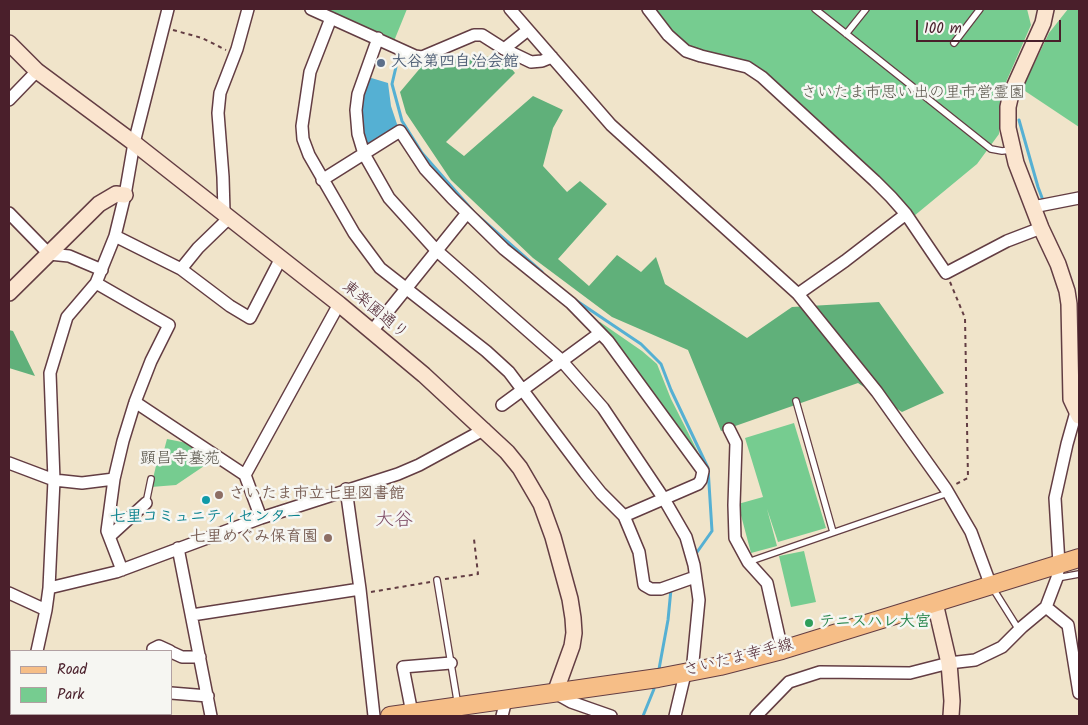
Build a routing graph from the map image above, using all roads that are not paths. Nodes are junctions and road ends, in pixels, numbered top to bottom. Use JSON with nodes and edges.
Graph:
{"nodes":[{"id":1,"x":168,"y":9,"type":"edge"},
{"id":2,"x":248,"y":9,"type":"edge"},
{"id":3,"x":311,"y":9,"type":"edge"},
{"id":4,"x":510,"y":9,"type":"edge"},
{"id":5,"x":648,"y":9,"type":"edge"},
{"id":6,"x":815,"y":9,"type":"edge"},
{"id":7,"x":866,"y":9,"type":"edge"},
{"id":8,"x":980,"y":9,"type":"edge"},
{"id":9,"x":1046,"y":9,"type":"edge"},
{"id":10,"x":331,"y":18,"type":"junction"},
{"id":11,"x":528,"y":30,"type":"junction"},
{"id":12,"x":846,"y":34,"type":"junction"},
{"id":13,"x":378,"y":38,"type":"junction"},
{"id":14,"x":9,"y":43,"type":"edge"},
{"id":15,"x":954,"y":44,"type":"dead end"},
{"id":16,"x":504,"y":49,"type":"junction"},
{"id":17,"x":552,"y":57,"type":"junction"},
{"id":18,"x":37,"y":72,"type":"junction"},
{"id":19,"x":9,"y":100,"type":"edge"},
{"id":20,"x":134,"y":143,"type":"junction"},
{"id":21,"x":1012,"y":150,"type":"junction"},
{"id":22,"x":364,"y":154,"type":"junction"},
{"id":23,"x":322,"y":180,"type":"junction"},
{"id":24,"x":125,"y":195,"type":"junction"},
{"id":25,"x":1079,"y":198,"type":"edge"},
{"id":26,"x":1040,"y":205,"type":"junction"},
{"id":27,"x":9,"y":213,"type":"edge"},
{"id":28,"x":467,"y":213,"type":"junction"},
{"id":29,"x":227,"y":214,"type":"junction"},
{"id":30,"x":906,"y":214,"type":"junction"},
{"id":31,"x":1041,"y":228,"type":"junction"},
{"id":32,"x":115,"y":236,"type":"junction"},
{"id":33,"x":436,"y":250,"type":"junction"},
{"id":34,"x":49,"y":254,"type":"junction"},
{"id":35,"x":281,"y":258,"type":"junction"},
{"id":36,"x":181,"y":269,"type":"junction"},
{"id":37,"x":102,"y":270,"type":"junction"},
{"id":38,"x":96,"y":283,"type":"junction"},
{"id":39,"x":407,"y":288,"type":"junction"},
{"id":40,"x":9,"y":294,"type":"edge"},
{"id":41,"x":798,"y":294,"type":"junction"},
{"id":42,"x":339,"y":304,"type":"junction"},
{"id":43,"x":372,"y":331,"type":"junction"},
{"id":44,"x":600,"y":333,"type":"junction"},
{"id":45,"x":562,"y":361,"type":"junction"},
{"id":46,"x":523,"y":390,"type":"junction"},
{"id":47,"x":796,"y":401,"type":"dead end"},
{"id":48,"x":135,"y":402,"type":"junction"},
{"id":49,"x":502,"y":405,"type":"dead end"},
{"id":50,"x":1078,"y":414,"type":"edge"},
{"id":51,"x":728,"y":429,"type":"dead end"},
{"id":52,"x":485,"y":430,"type":"junction"},
{"id":53,"x":9,"y":463,"type":"edge"},
{"id":54,"x":245,"y":475,"type":"junction"},
{"id":55,"x":114,"y":479,"type":"junction"},
{"id":56,"x":151,"y":479,"type":"dead end"},
{"id":57,"x":54,"y":480,"type":"junction"},
{"id":58,"x":346,"y":489,"type":"junction"},
{"id":59,"x":947,"y":491,"type":"junction"},
{"id":60,"x":664,"y":499,"type":"junction"},
{"id":61,"x":146,"y":503,"type":"joint"},
{"id":62,"x":624,"y":516,"type":"junction"},
{"id":63,"x":261,"y":518,"type":"junction"},
{"id":64,"x":833,"y":532,"type":"junction"},
{"id":65,"x":110,"y":536,"type":"junction"},
{"id":66,"x":178,"y":548,"type":"junction"},
{"id":67,"x":1079,"y":558,"type":"edge"},
{"id":68,"x":748,"y":562,"type":"junction"},
{"id":69,"x":122,"y":570,"type":"junction"},
{"id":70,"x":1058,"y":571,"type":"junction"},
{"id":71,"x":1079,"y":574,"type":"edge"},
{"id":72,"x":695,"y":577,"type":"junction"},
{"id":73,"x":437,"y":580,"type":"dead end"},
{"id":74,"x":991,"y":586,"type":"junction"},
{"id":75,"x":49,"y":588,"type":"junction"},
{"id":76,"x":360,"y":589,"type":"junction"},
{"id":77,"x":9,"y":593,"type":"edge"},
{"id":78,"x":935,"y":603,"type":"junction"},
{"id":79,"x":1046,"y":607,"type":"junction"},
{"id":80,"x":46,"y":610,"type":"junction"},
{"id":81,"x":192,"y":615,"type":"junction"},
{"id":82,"x":1019,"y":630,"type":"junction"},
{"id":83,"x":37,"y":650,"type":"edge"},
{"id":84,"x":153,"y":650,"type":"edge"},
{"id":85,"x":166,"y":650,"type":"edge"},
{"id":86,"x":782,"y":650,"type":"junction"},
{"id":87,"x":172,"y":653,"type":"edge"},
{"id":88,"x":200,"y":657,"type":"junction"},
{"id":89,"x":451,"y":662,"type":"junction"},
{"id":90,"x":948,"y":663,"type":"junction"},
{"id":91,"x":689,"y":673,"type":"junction"},
{"id":92,"x":1078,"y":675,"type":"edge"},
{"id":93,"x":172,"y":693,"type":"edge"},
{"id":94,"x":555,"y":693,"type":"junction"},
{"id":95,"x":1079,"y":693,"type":"edge"},
{"id":96,"x":208,"y":696,"type":"junction"},
{"id":97,"x":504,"y":708,"type":"edge"},
{"id":98,"x":455,"y":712,"type":"edge"},
{"id":99,"x":412,"y":713,"type":"junction"},
{"id":100,"x":211,"y":716,"type":"edge"},
{"id":101,"x":374,"y":716,"type":"edge"},
{"id":102,"x":390,"y":716,"type":"edge"},
{"id":103,"x":611,"y":716,"type":"edge"},
{"id":104,"x":675,"y":716,"type":"edge"},
{"id":105,"x":756,"y":716,"type":"edge"},
{"id":106,"x":951,"y":716,"type":"edge"}],
"edges":[{"from":1,"to":20,"type":"street"},
{"from":2,"to":29,"type":"street"},
{"from":3,"to":10,"type":"street"},
{"from":4,"to":11,"type":"street"},
{"from":5,"to":30,"type":"street"},
{"from":6,"to":12,"type":"lane"},
{"from":7,"to":12,"type":"lane"},
{"from":8,"to":15,"type":"lane"},
{"from":9,"to":21,"type":"street"},
{"from":10,"to":13,"type":"street"},
{"from":10,"to":23,"type":"street"},
{"from":11,"to":16,"type":"street"},
{"from":11,"to":17,"type":"street"},
{"from":12,"to":21,"type":"lane"},
{"from":13,"to":16,"type":"street"},
{"from":13,"to":22,"type":"street"},
{"from":14,"to":18,"type":"street","name":"東楽園通り"},
{"from":16,"to":17,"type":"street"},
{"from":17,"to":41,"type":"street"},
{"from":18,"to":19,"type":"street"},
{"from":18,"to":20,"type":"street","name":"東楽園通り"},
{"from":20,"to":24,"type":"street"},
{"from":20,"to":29,"type":"street","name":"東楽園通り"},
{"from":21,"to":26,"type":"street"},
{"from":22,"to":23,"type":"street"},
{"from":22,"to":28,"type":"street"},
{"from":22,"to":33,"type":"street"},
{"from":23,"to":39,"type":"street"},
{"from":24,"to":32,"type":"street"},
{"from":24,"to":34,"type":"street"},
{"from":25,"to":26,"type":"street"},
{"from":26,"to":31,"type":"street"},
{"from":27,"to":34,"type":"street"},
{"from":28,"to":33,"type":"street"},
{"from":28,"to":44,"type":"street"},
{"from":29,"to":35,"type":"street","name":"東楽園通り"},
{"from":29,"to":36,"type":"street"},
{"from":30,"to":31,"type":"street"},
{"from":30,"to":41,"type":"street"},
{"from":31,"to":50,"type":"street"},
{"from":32,"to":36,"type":"street"},
{"from":32,"to":37,"type":"street"},
{"from":33,"to":39,"type":"street"},
{"from":33,"to":45,"type":"street"},
{"from":34,"to":37,"type":"street"},
{"from":34,"to":40,"type":"street"},
{"from":35,"to":36,"type":"street"},
{"from":35,"to":42,"type":"street","name":"東楽園通り"},
{"from":37,"to":38,"type":"street"},
{"from":38,"to":48,"type":"street"},
{"from":38,"to":57,"type":"street"},
{"from":39,"to":43,"type":"street"},
{"from":39,"to":46,"type":"street"},
{"from":41,"to":59,"type":"street"},
{"from":42,"to":43,"type":"street","name":"東楽園通り"},
{"from":42,"to":54,"type":"street"},
{"from":43,"to":52,"type":"street","name":"東楽園通り"},
{"from":44,"to":45,"type":"street"},
{"from":44,"to":60,"type":"street"},
{"from":45,"to":46,"type":"street"},
{"from":45,"to":60,"type":"street"},
{"from":46,"to":49,"type":"street"},
{"from":46,"to":62,"type":"street"},
{"from":47,"to":64,"type":"lane"},
{"from":48,"to":54,"type":"street"},
{"from":48,"to":55,"type":"street"},
{"from":50,"to":70,"type":"street"},
{"from":51,"to":68,"type":"street"},
{"from":52,"to":58,"type":"street"},
{"from":52,"to":94,"type":"street","name":"東楽園通り"},
{"from":53,"to":57,"type":"street"},
{"from":54,"to":63,"type":"street"},
{"from":55,"to":57,"type":"street"},
{"from":55,"to":65,"type":"street"},
{"from":56,"to":61,"type":"lane"},
{"from":57,"to":75,"type":"street"},
{"from":58,"to":63,"type":"street"},
{"from":58,"to":76,"type":"street"},
{"from":59,"to":64,"type":"lane"},
{"from":59,"to":74,"type":"street"},
{"from":60,"to":62,"type":"street"},
{"from":60,"to":72,"type":"street"},
{"from":61,"to":65,"type":"street"},
{"from":62,"to":72,"type":"street"},
{"from":63,"to":66,"type":"street"},
{"from":64,"to":68,"type":"lane"},
{"from":65,"to":69,"type":"street"},
{"from":66,"to":69,"type":"street"},
{"from":66,"to":81,"type":"street"},
{"from":67,"to":70,"type":"main road","name":"さいたま幸手線"},
{"from":68,"to":86,"type":"street"},
{"from":69,"to":75,"type":"street"},
{"from":70,"to":71,"type":"lane"},
{"from":70,"to":74,"type":"main road","name":"さいたま幸手線"},
{"from":70,"to":79,"type":"street"},
{"from":72,"to":91,"type":"street"},
{"from":73,"to":89,"type":"lane"},
{"from":74,"to":78,"type":"main road","name":"さいたま幸手線"},
{"from":74,"to":82,"type":"lane"},
{"from":75,"to":80,"type":"street"},
{"from":76,"to":81,"type":"street"},
{"from":76,"to":101,"type":"street"},
{"from":77,"to":80,"type":"street"},
{"from":78,"to":86,"type":"main road","name":"さいたま幸手線"},
{"from":78,"to":90,"type":"street"},
{"from":79,"to":82,"type":"street"},
{"from":79,"to":92,"type":"street"},
{"from":80,"to":83,"type":"street"},
{"from":81,"to":88,"type":"street"},
{"from":82,"to":90,"type":"street"},
{"from":84,"to":85,"type":"street"},
{"from":86,"to":91,"type":"main road","name":"さいたま幸手線"},
{"from":87,"to":88,"type":"street"},
{"from":88,"to":96,"type":"street"},
{"from":89,"to":98,"type":"lane"},
{"from":89,"to":99,"type":"street"},
{"from":90,"to":105,"type":"street"},
{"from":90,"to":106,"type":"street"},
{"from":91,"to":94,"type":"main road","name":"さいたま幸手線"},
{"from":91,"to":104,"type":"street"},
{"from":92,"to":95,"type":"street"},
{"from":93,"to":96,"type":"street"},
{"from":94,"to":97,"type":"main road","name":"さいたま幸手線"},
{"from":94,"to":103,"type":"street"},
{"from":96,"to":100,"type":"street"},
{"from":97,"to":98,"type":"main road","name":"さいたま幸手線"},
{"from":98,"to":99,"type":"main road","name":"さいたま幸手線"},
{"from":99,"to":102,"type":"main road","name":"さいたま幸手線"}]}
